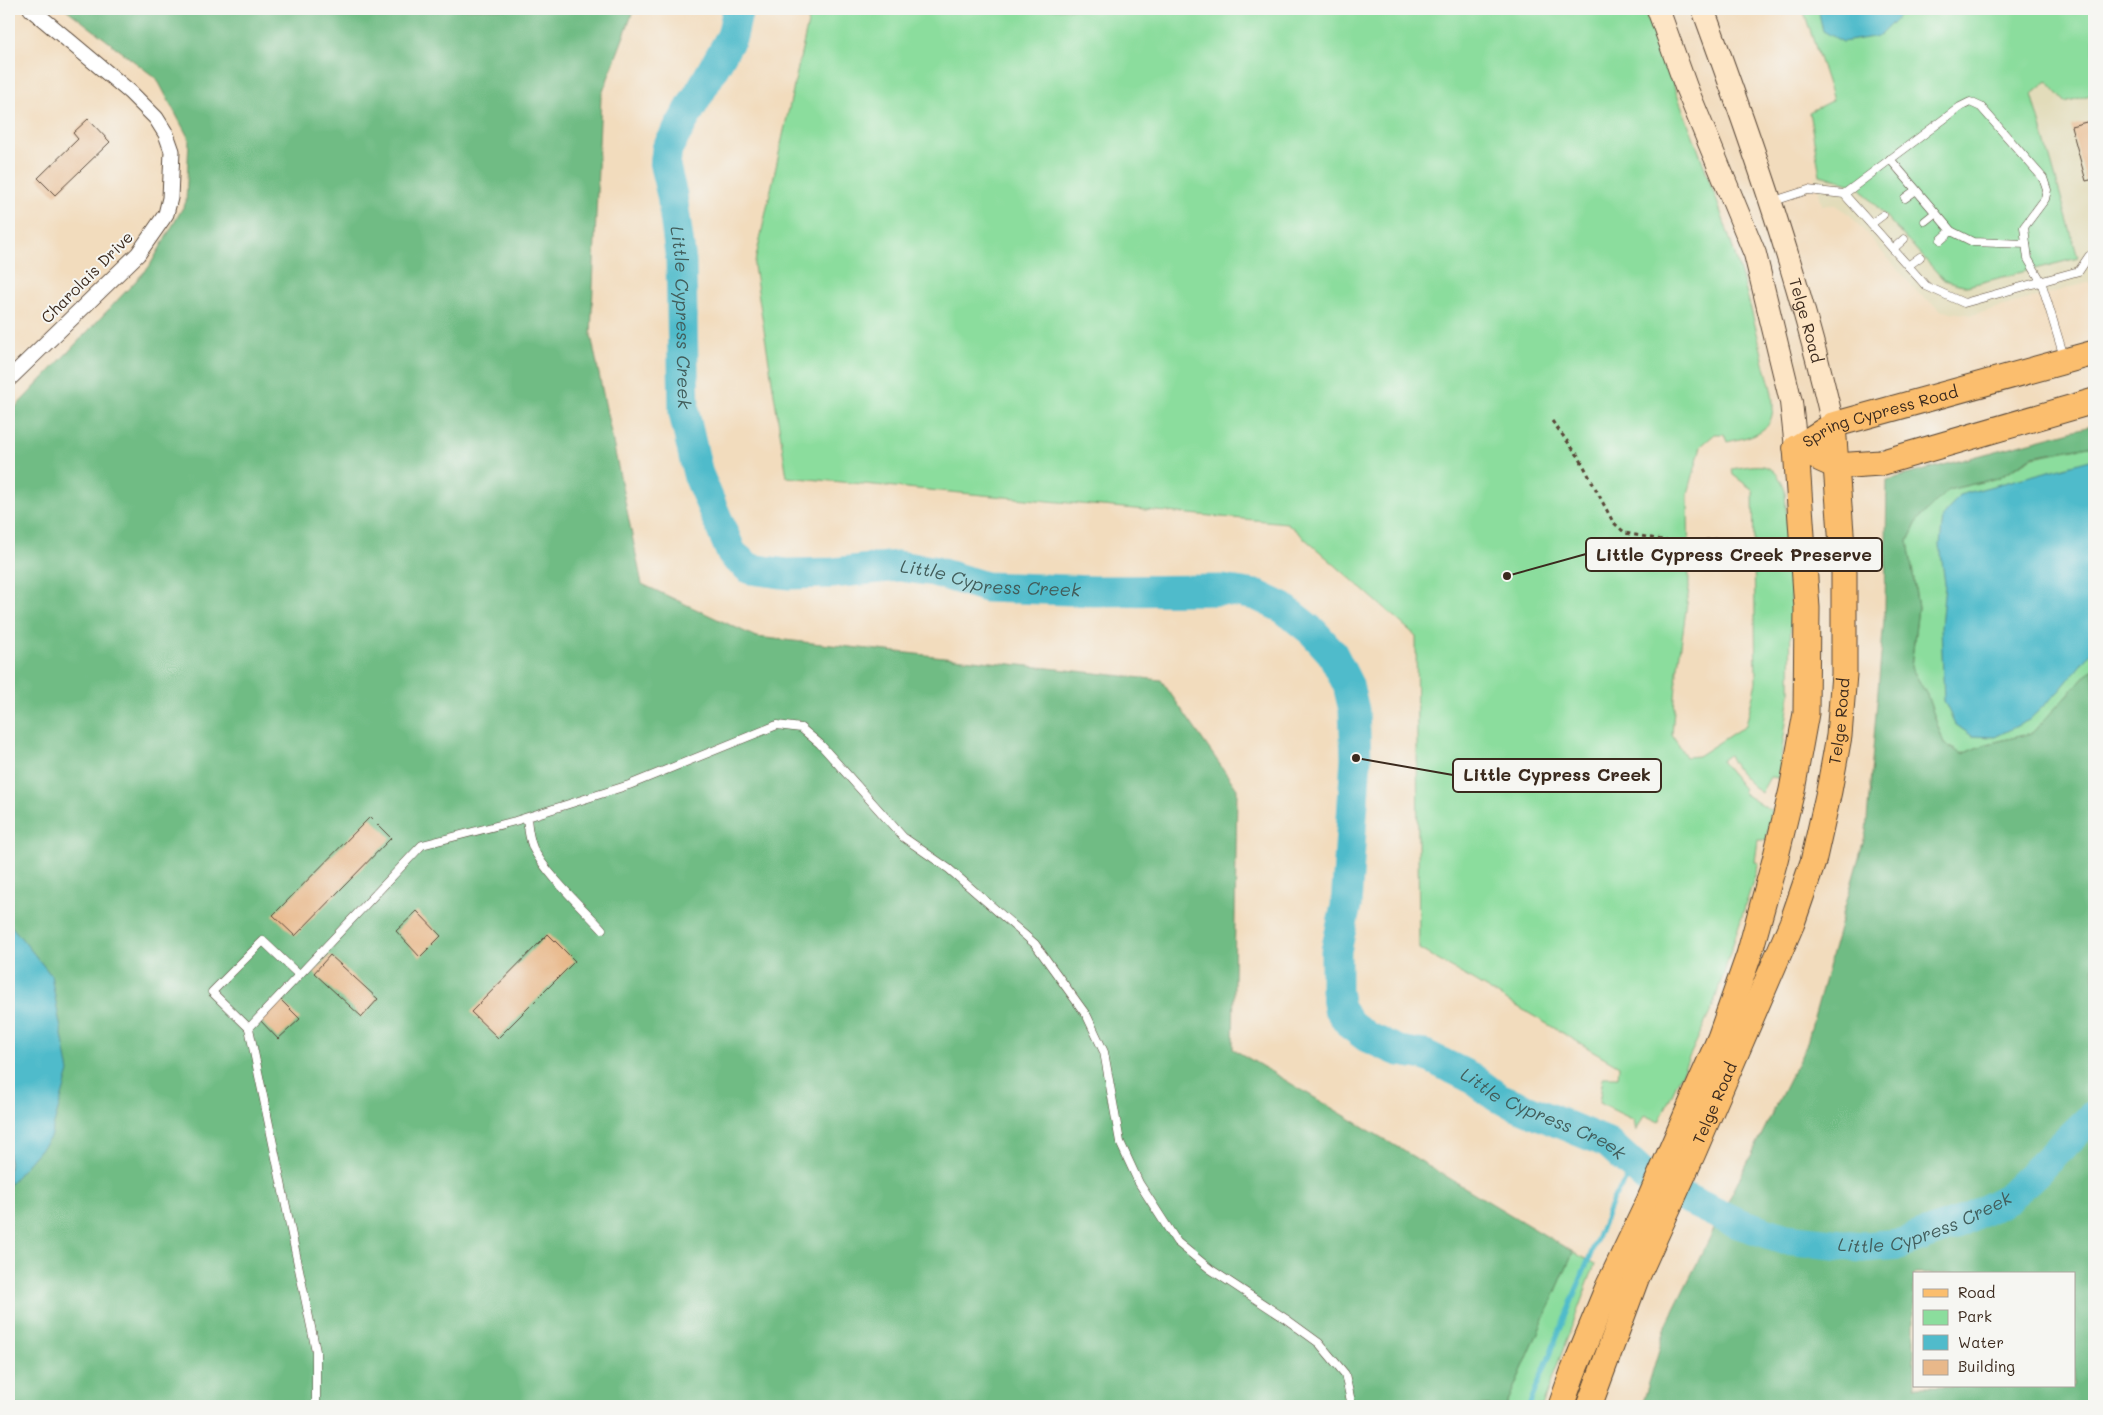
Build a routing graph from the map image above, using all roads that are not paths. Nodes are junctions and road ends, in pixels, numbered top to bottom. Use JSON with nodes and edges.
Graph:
{"nodes":[{"id":1,"x":31,"y":9,"type":"edge"},
{"id":2,"x":1658,"y":9,"type":"edge"},
{"id":3,"x":1703,"y":9,"type":"edge"},
{"id":4,"x":1890,"y":159,"type":"junction"},
{"id":5,"x":1916,"y":190,"type":"junction"},
{"id":6,"x":1844,"y":194,"type":"junction"},
{"id":7,"x":1905,"y":198,"type":"dead end"},
{"id":8,"x":1771,"y":202,"type":"junction"},
{"id":9,"x":1935,"y":213,"type":"junction"},
{"id":10,"x":1883,"y":215,"type":"dead end"},
{"id":11,"x":1925,"y":221,"type":"dead end"},
{"id":12,"x":1871,"y":224,"type":"junction"},
{"id":13,"x":1951,"y":231,"type":"junction"},
{"id":14,"x":1904,"y":239,"type":"dead end"},
{"id":15,"x":1941,"y":240,"type":"dead end"},
{"id":16,"x":2026,"y":244,"type":"junction"},
{"id":17,"x":1893,"y":249,"type":"junction"},
{"id":18,"x":2089,"y":256,"type":"dead end"},
{"id":19,"x":1920,"y":257,"type":"dead end"},
{"id":20,"x":1908,"y":266,"type":"junction"},
{"id":21,"x":2041,"y":281,"type":"junction"},
{"id":22,"x":2094,"y":353,"type":"edge"},
{"id":23,"x":2066,"y":361,"type":"junction"},
{"id":24,"x":9,"y":379,"type":"edge"},
{"id":25,"x":2094,"y":402,"type":"edge"},
{"id":26,"x":1833,"y":425,"type":"junction"},
{"id":27,"x":1796,"y":448,"type":"junction"},
{"id":28,"x":1836,"y":466,"type":"junction"},
{"id":29,"x":527,"y":818,"type":"junction"},
{"id":30,"x":602,"y":929,"type":"dead end"},
{"id":31,"x":299,"y":975,"type":"junction"},
{"id":32,"x":249,"y":1028,"type":"junction"},
{"id":33,"x":1683,"y":1148,"type":"junction"},
{"id":34,"x":1659,"y":1205,"type":"junction"},
{"id":35,"x":316,"y":1406,"type":"edge"},
{"id":36,"x":1352,"y":1406,"type":"edge"},
{"id":37,"x":1561,"y":1406,"type":"edge"},
{"id":38,"x":1589,"y":1406,"type":"edge"}],
"edges":[{"from":1,"to":24,"type":"street","name":"Charolais Drive"},
{"from":2,"to":27,"type":"main road","name":"Telge Road"},
{"from":3,"to":8,"type":"main road","name":"Telge Road"},
{"from":4,"to":5,"type":"lane"},
{"from":4,"to":6,"type":"lane"},
{"from":4,"to":16,"type":"lane"},
{"from":5,"to":7,"type":"lane"},
{"from":5,"to":9,"type":"lane"},
{"from":6,"to":8,"type":"lane"},
{"from":6,"to":12,"type":"lane"},
{"from":8,"to":26,"type":"main road","name":"Telge Road"},
{"from":9,"to":11,"type":"lane"},
{"from":9,"to":13,"type":"lane"},
{"from":10,"to":12,"type":"lane"},
{"from":12,"to":17,"type":"lane"},
{"from":13,"to":15,"type":"lane"},
{"from":13,"to":16,"type":"lane"},
{"from":14,"to":17,"type":"lane"},
{"from":16,"to":21,"type":"lane"},
{"from":17,"to":20,"type":"lane"},
{"from":18,"to":21,"type":"lane"},
{"from":19,"to":20,"type":"lane"},
{"from":20,"to":21,"type":"lane"},
{"from":21,"to":23,"type":"lane"},
{"from":22,"to":23,"type":"main road","name":"Spring Cypress Road"},
{"from":23,"to":26,"type":"main road","name":"Spring Cypress Road"},
{"from":25,"to":28,"type":"main road","name":"Spring Cypress Road"},
{"from":26,"to":27,"type":"main road","name":"Spring Cypress Road"},
{"from":26,"to":28,"type":"main road","name":"Telge Road"},
{"from":27,"to":28,"type":"main road","name":"Spring Cypress Road"},
{"from":27,"to":33,"type":"main road","name":"Telge Road"},
{"from":28,"to":33,"type":"main road","name":"Telge Road"},
{"from":29,"to":30,"type":"lane"},
{"from":29,"to":31,"type":"lane"},
{"from":29,"to":36,"type":"lane"},
{"from":31,"to":32,"type":"lane"},
{"from":31,"to":32,"type":"lane"},
{"from":32,"to":35,"type":"lane"},
{"from":33,"to":34,"type":"main road","name":"Telge Road"},
{"from":34,"to":37,"type":"main road","name":"Telge Road"},
{"from":34,"to":38,"type":"main road","name":"Telge Road"}]}
